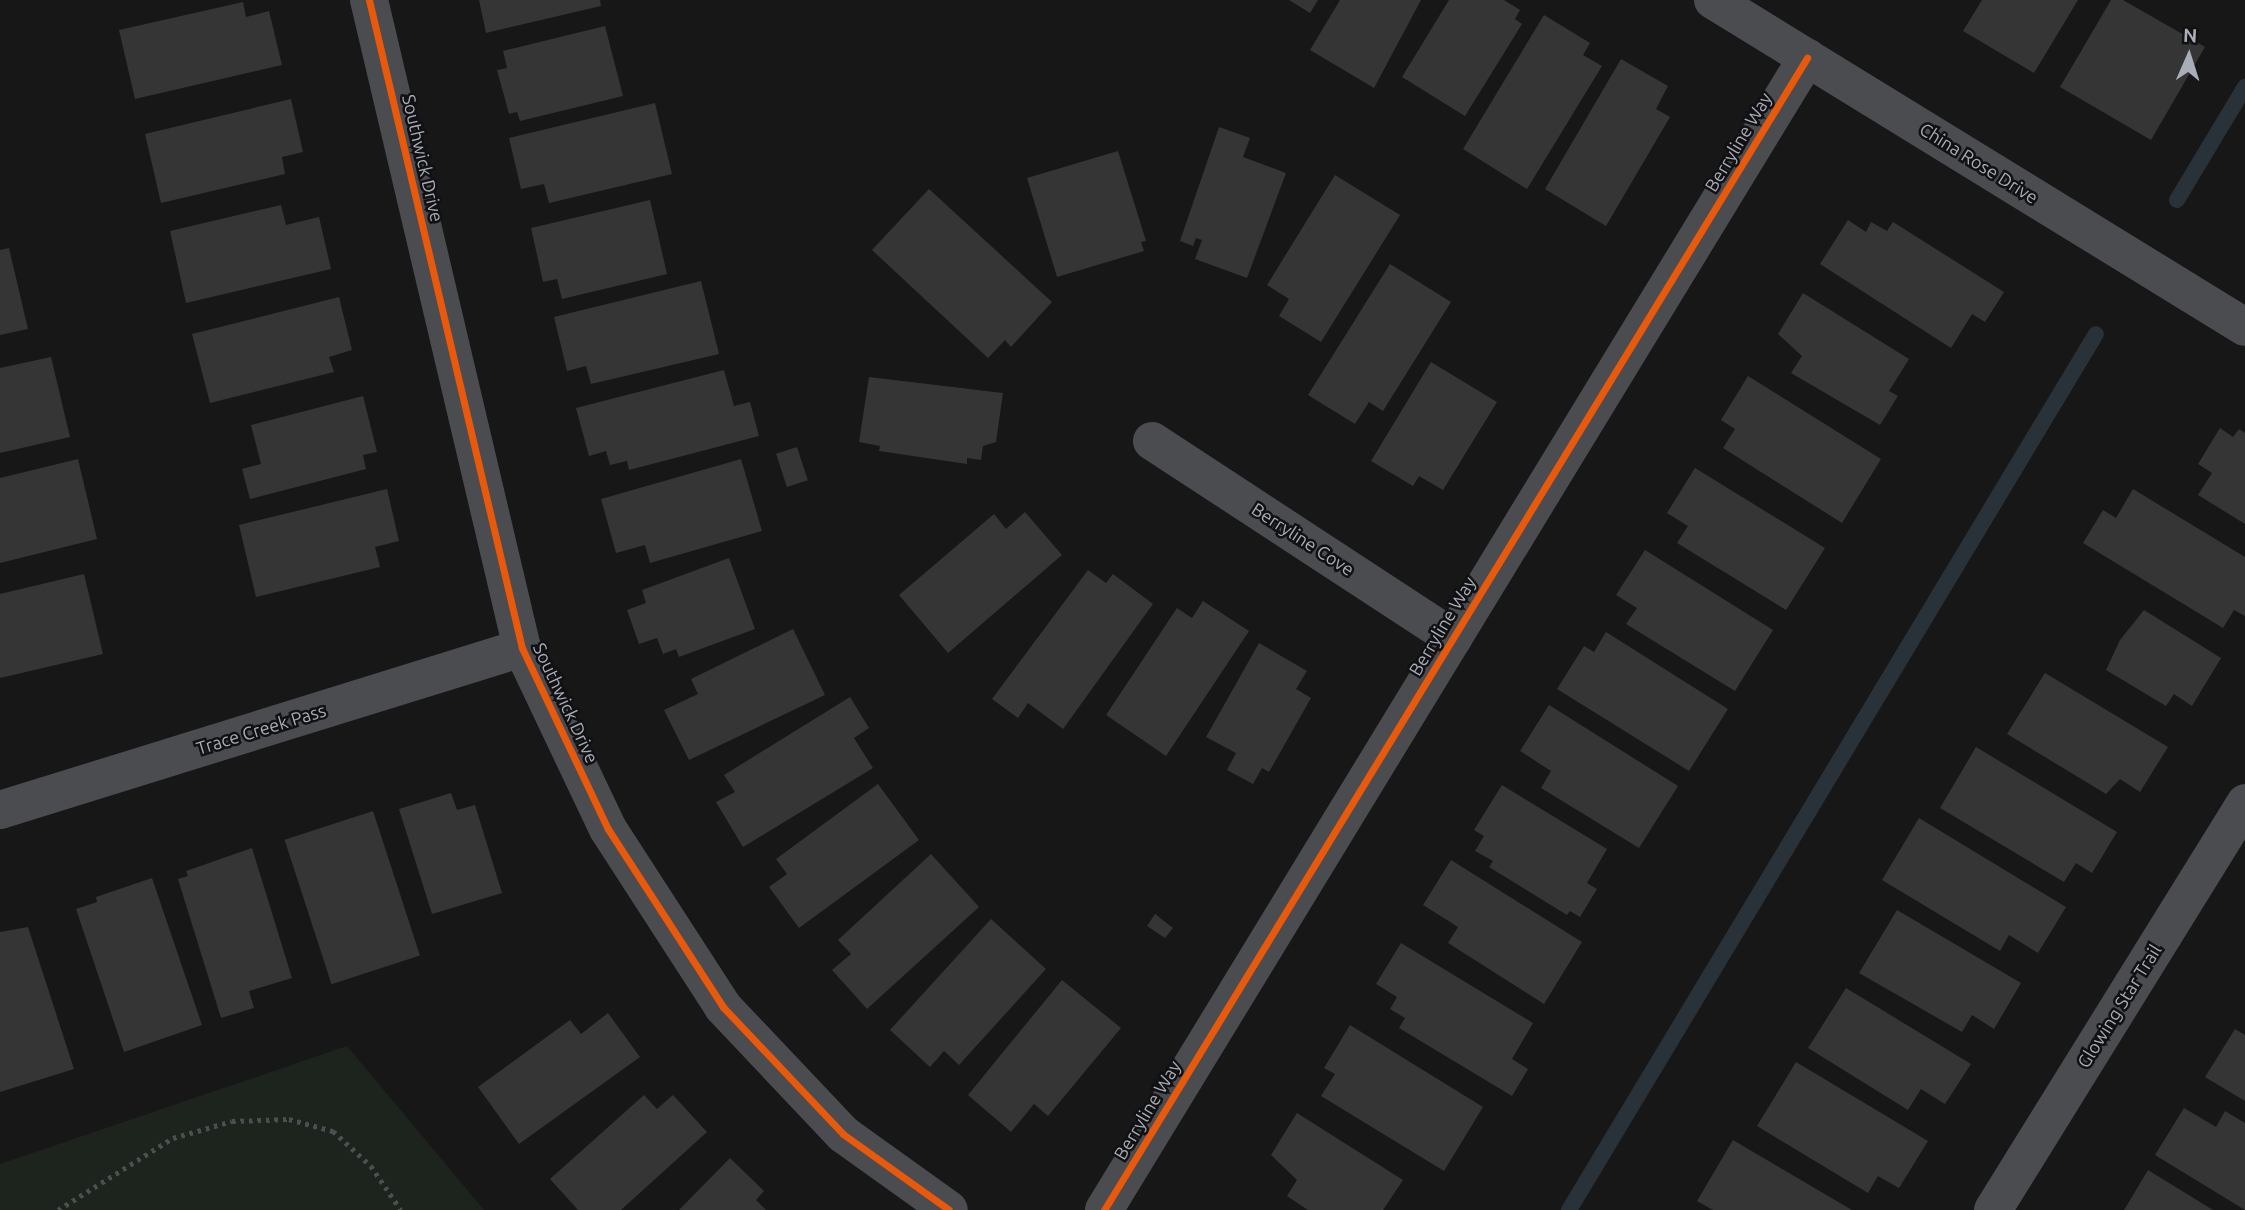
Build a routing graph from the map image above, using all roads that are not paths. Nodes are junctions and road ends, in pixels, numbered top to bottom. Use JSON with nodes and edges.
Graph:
{"nodes":[{"id":1,"x":369,"y":0,"type":"edge"},
{"id":2,"x":1713,"y":0,"type":"edge"},
{"id":3,"x":1807,"y":58,"type":"junction"},
{"id":4,"x":2245,"y":327,"type":"edge"},
{"id":5,"x":1152,"y":441,"type":"dead end"},
{"id":6,"x":1454,"y":638,"type":"junction"},
{"id":7,"x":522,"y":648,"type":"junction"},
{"id":8,"x":2245,"y":803,"type":"edge"},
{"id":9,"x":0,"y":810,"type":"edge"},
{"id":10,"x":949,"y":1210,"type":"edge"},
{"id":11,"x":1104,"y":1210,"type":"edge"},
{"id":12,"x":1993,"y":1210,"type":"edge"}],
"edges":[{"from":1,"to":7,"type":"street","name":"Southwick Drive"},
{"from":2,"to":3,"type":"street","name":"China Rose Drive"},
{"from":3,"to":4,"type":"street","name":"China Rose Drive"},
{"from":3,"to":6,"type":"street","name":"Berryline Way"},
{"from":5,"to":6,"type":"street","name":"Berryline Cove"},
{"from":6,"to":11,"type":"street","name":"Berryline Way"},
{"from":7,"to":9,"type":"street","name":"Trace Creek Pass"},
{"from":7,"to":10,"type":"street","name":"Southwick Drive"},
{"from":8,"to":12,"type":"street","name":"Glowing Star Trail"}]}
